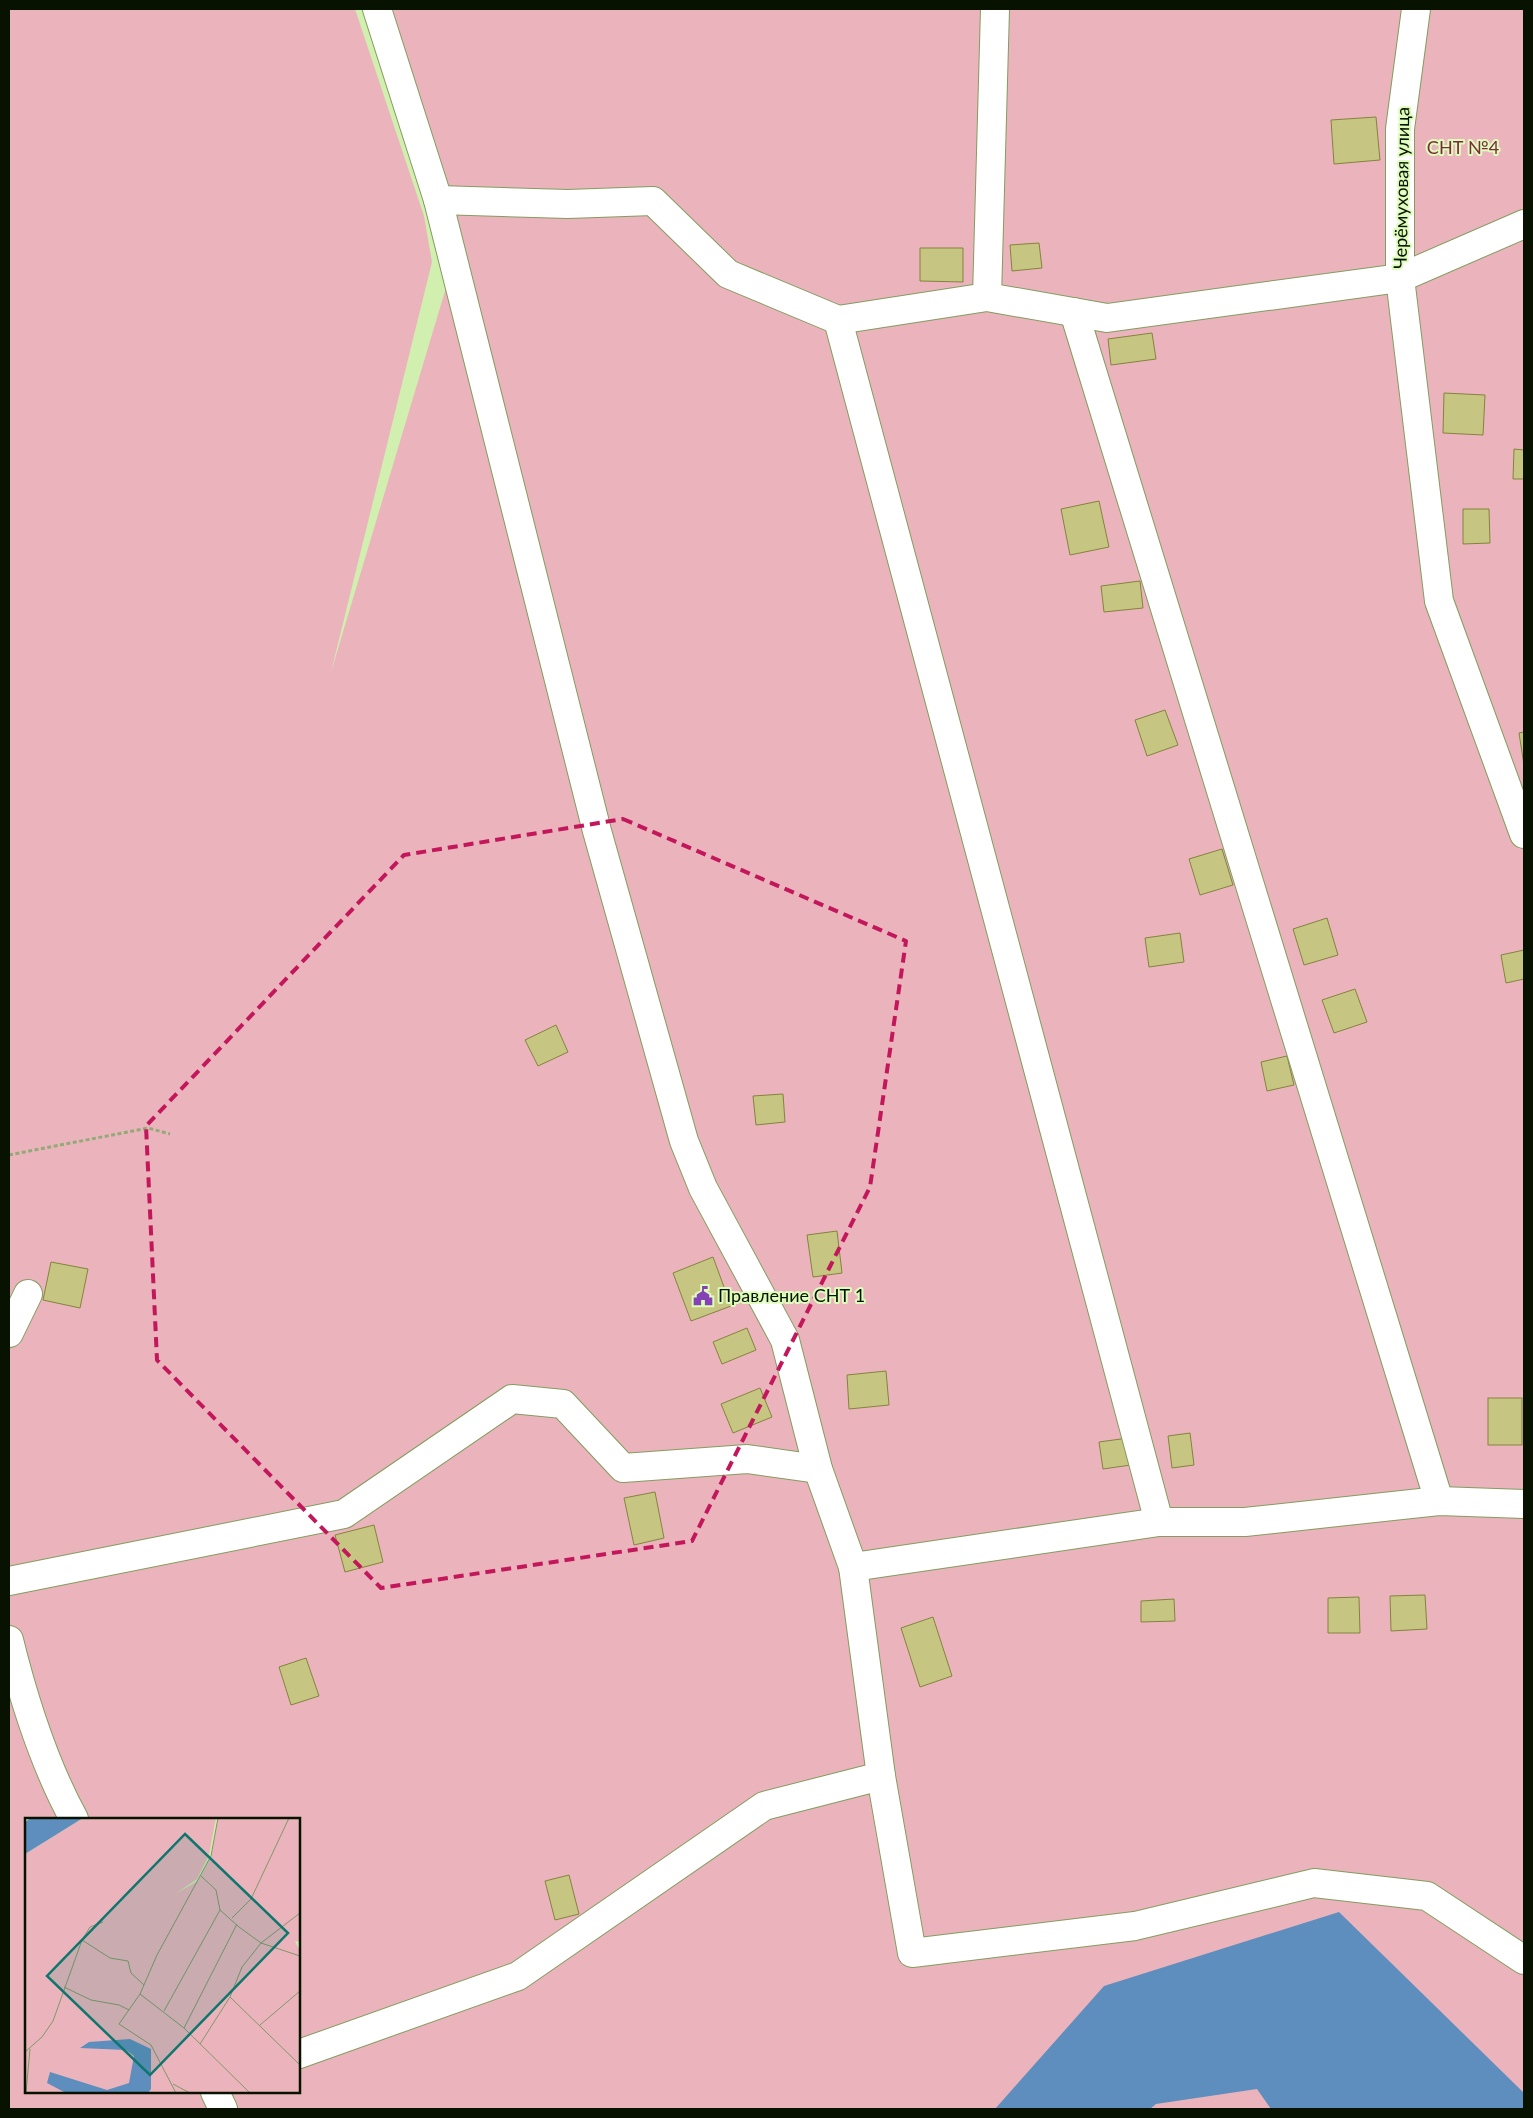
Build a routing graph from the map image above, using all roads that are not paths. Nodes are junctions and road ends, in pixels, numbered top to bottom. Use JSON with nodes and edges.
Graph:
{"nodes":[{"id":1,"x":377,"y":9,"type":"edge"},
{"id":2,"x":996,"y":9,"type":"edge"},
{"id":3,"x":1416,"y":9,"type":"edge"},
{"id":4,"x":438,"y":200,"type":"junction"},
{"id":5,"x":1524,"y":224,"type":"edge"},
{"id":6,"x":1400,"y":278,"type":"junction"},
{"id":7,"x":987,"y":297,"type":"junction"},
{"id":8,"x":1074,"y":312,"type":"junction"},
{"id":9,"x":838,"y":320,"type":"junction"},
{"id":10,"x":1524,"y":834,"type":"edge"},
{"id":11,"x":28,"y":1294,"type":"dead end"},
{"id":12,"x":9,"y":1334,"type":"edge"},
{"id":13,"x":818,"y":1469,"type":"junction"},
{"id":14,"x":1438,"y":1501,"type":"junction"},
{"id":15,"x":1524,"y":1504,"type":"edge"},
{"id":16,"x":1158,"y":1522,"type":"junction"},
{"id":17,"x":853,"y":1567,"type":"junction"},
{"id":18,"x":9,"y":1581,"type":"edge"},
{"id":19,"x":9,"y":1640,"type":"edge"},
{"id":20,"x":881,"y":1776,"type":"junction"},
{"id":21,"x":73,"y":1818,"type":"edge"},
{"id":22,"x":1524,"y":1960,"type":"edge"},
{"id":23,"x":300,"y":2054,"type":"edge"},
{"id":24,"x":215,"y":2093,"type":"edge"},
{"id":25,"x":223,"y":2109,"type":"edge"}],
"edges":[{"from":1,"to":4,"type":"street"},
{"from":2,"to":7,"type":"street"},
{"from":3,"to":6,"type":"street","name":"Черёмуховая улица"},
{"from":4,"to":9,"type":"street"},
{"from":4,"to":13,"type":"street"},
{"from":5,"to":6,"type":"street"},
{"from":6,"to":8,"type":"street"},
{"from":6,"to":10,"type":"street","name":"Черёмуховая улица"},
{"from":7,"to":8,"type":"street"},
{"from":7,"to":9,"type":"street"},
{"from":8,"to":14,"type":"street"},
{"from":9,"to":16,"type":"street"},
{"from":11,"to":12,"type":"street"},
{"from":13,"to":17,"type":"street"},
{"from":13,"to":18,"type":"street"},
{"from":14,"to":15,"type":"street"},
{"from":14,"to":16,"type":"street"},
{"from":16,"to":17,"type":"street"},
{"from":17,"to":20,"type":"street"},
{"from":19,"to":21,"type":"street"},
{"from":20,"to":22,"type":"street"},
{"from":20,"to":23,"type":"street"},
{"from":24,"to":25,"type":"street"}]}
